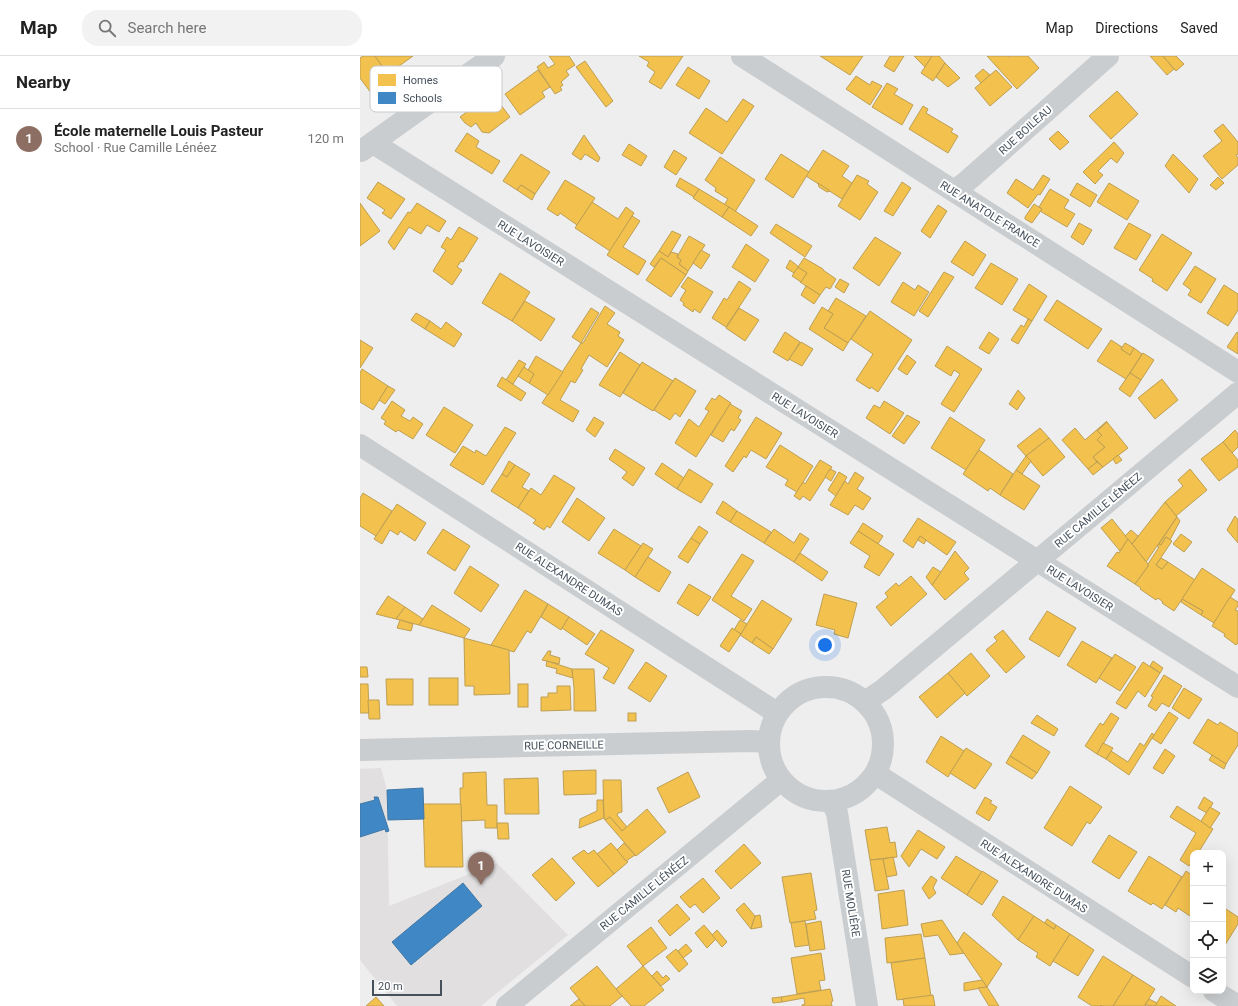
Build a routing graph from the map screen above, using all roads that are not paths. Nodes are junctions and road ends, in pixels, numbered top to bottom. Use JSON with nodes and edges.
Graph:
{"nodes":[{"id":1,"x":494,"y":56,"type":"edge"},
{"id":2,"x":742,"y":56,"type":"edge"},
{"id":3,"x":1102,"y":62,"type":"edge"},
{"id":4,"x":480,"y":66,"type":"edge"},
{"id":5,"x":415,"y":112,"type":"edge"},
{"id":6,"x":366,"y":147,"type":"edge"},
{"id":7,"x":954,"y":191,"type":"junction"},
{"id":8,"x":1238,"y":372,"type":"edge"},
{"id":9,"x":1238,"y":393,"type":"edge"},
{"id":10,"x":360,"y":445,"type":"edge"},
{"id":11,"x":1037,"y":561,"type":"junction"},
{"id":12,"x":1238,"y":688,"type":"edge"},
{"id":13,"x":865,"y":702,"type":"junction"},
{"id":14,"x":777,"y":712,"type":"junction"},
{"id":15,"x":768,"y":742,"type":"junction"},
{"id":16,"x":360,"y":750,"type":"edge"},
{"id":17,"x":876,"y":774,"type":"junction"},
{"id":18,"x":781,"y":780,"type":"junction"},
{"id":19,"x":832,"y":802,"type":"junction"},
{"id":20,"x":1190,"y":975,"type":"edge"},
{"id":21,"x":1219,"y":994,"type":"edge"},
{"id":22,"x":507,"y":1006,"type":"edge"},
{"id":23,"x":867,"y":1006,"type":"edge"},
{"id":24,"x":1238,"y":1006,"type":"edge"}],
"edges":[{"from":1,"to":4,"type":"street"},
{"from":2,"to":7,"type":"street","name":"RUE ANATOLE FRANCE"},
{"from":3,"to":7,"type":"street","name":"RUE BOILEAU"},
{"from":5,"to":6,"type":"street"},
{"from":6,"to":11,"type":"street","name":"RUE LAVOISIER"},
{"from":7,"to":8,"type":"street","name":"RUE ANATOLE FRANCE"},
{"from":9,"to":11,"type":"street","name":"RUE CAMILLE LÉNÉEZ"},
{"from":10,"to":14,"type":"street","name":"RUE ALEXANDRE DUMAS"},
{"from":11,"to":12,"type":"street","name":"RUE LAVOISIER"},
{"from":11,"to":13,"type":"street","name":"RUE CAMILLE LÉNÉEZ"},
{"from":13,"to":14,"type":"street"},
{"from":13,"to":17,"type":"street"},
{"from":14,"to":15,"type":"street"},
{"from":15,"to":16,"type":"street","name":"RUE CORNEILLE"},
{"from":15,"to":18,"type":"street"},
{"from":17,"to":19,"type":"street"},
{"from":17,"to":20,"type":"street","name":"RUE ALEXANDRE DUMAS"},
{"from":18,"to":19,"type":"street"},
{"from":18,"to":22,"type":"street","name":"RUE CAMILLE LÉNÉEZ"},
{"from":19,"to":23,"type":"street","name":"RUE MOLIÈRE"},
{"from":21,"to":24,"type":"street"}]}
